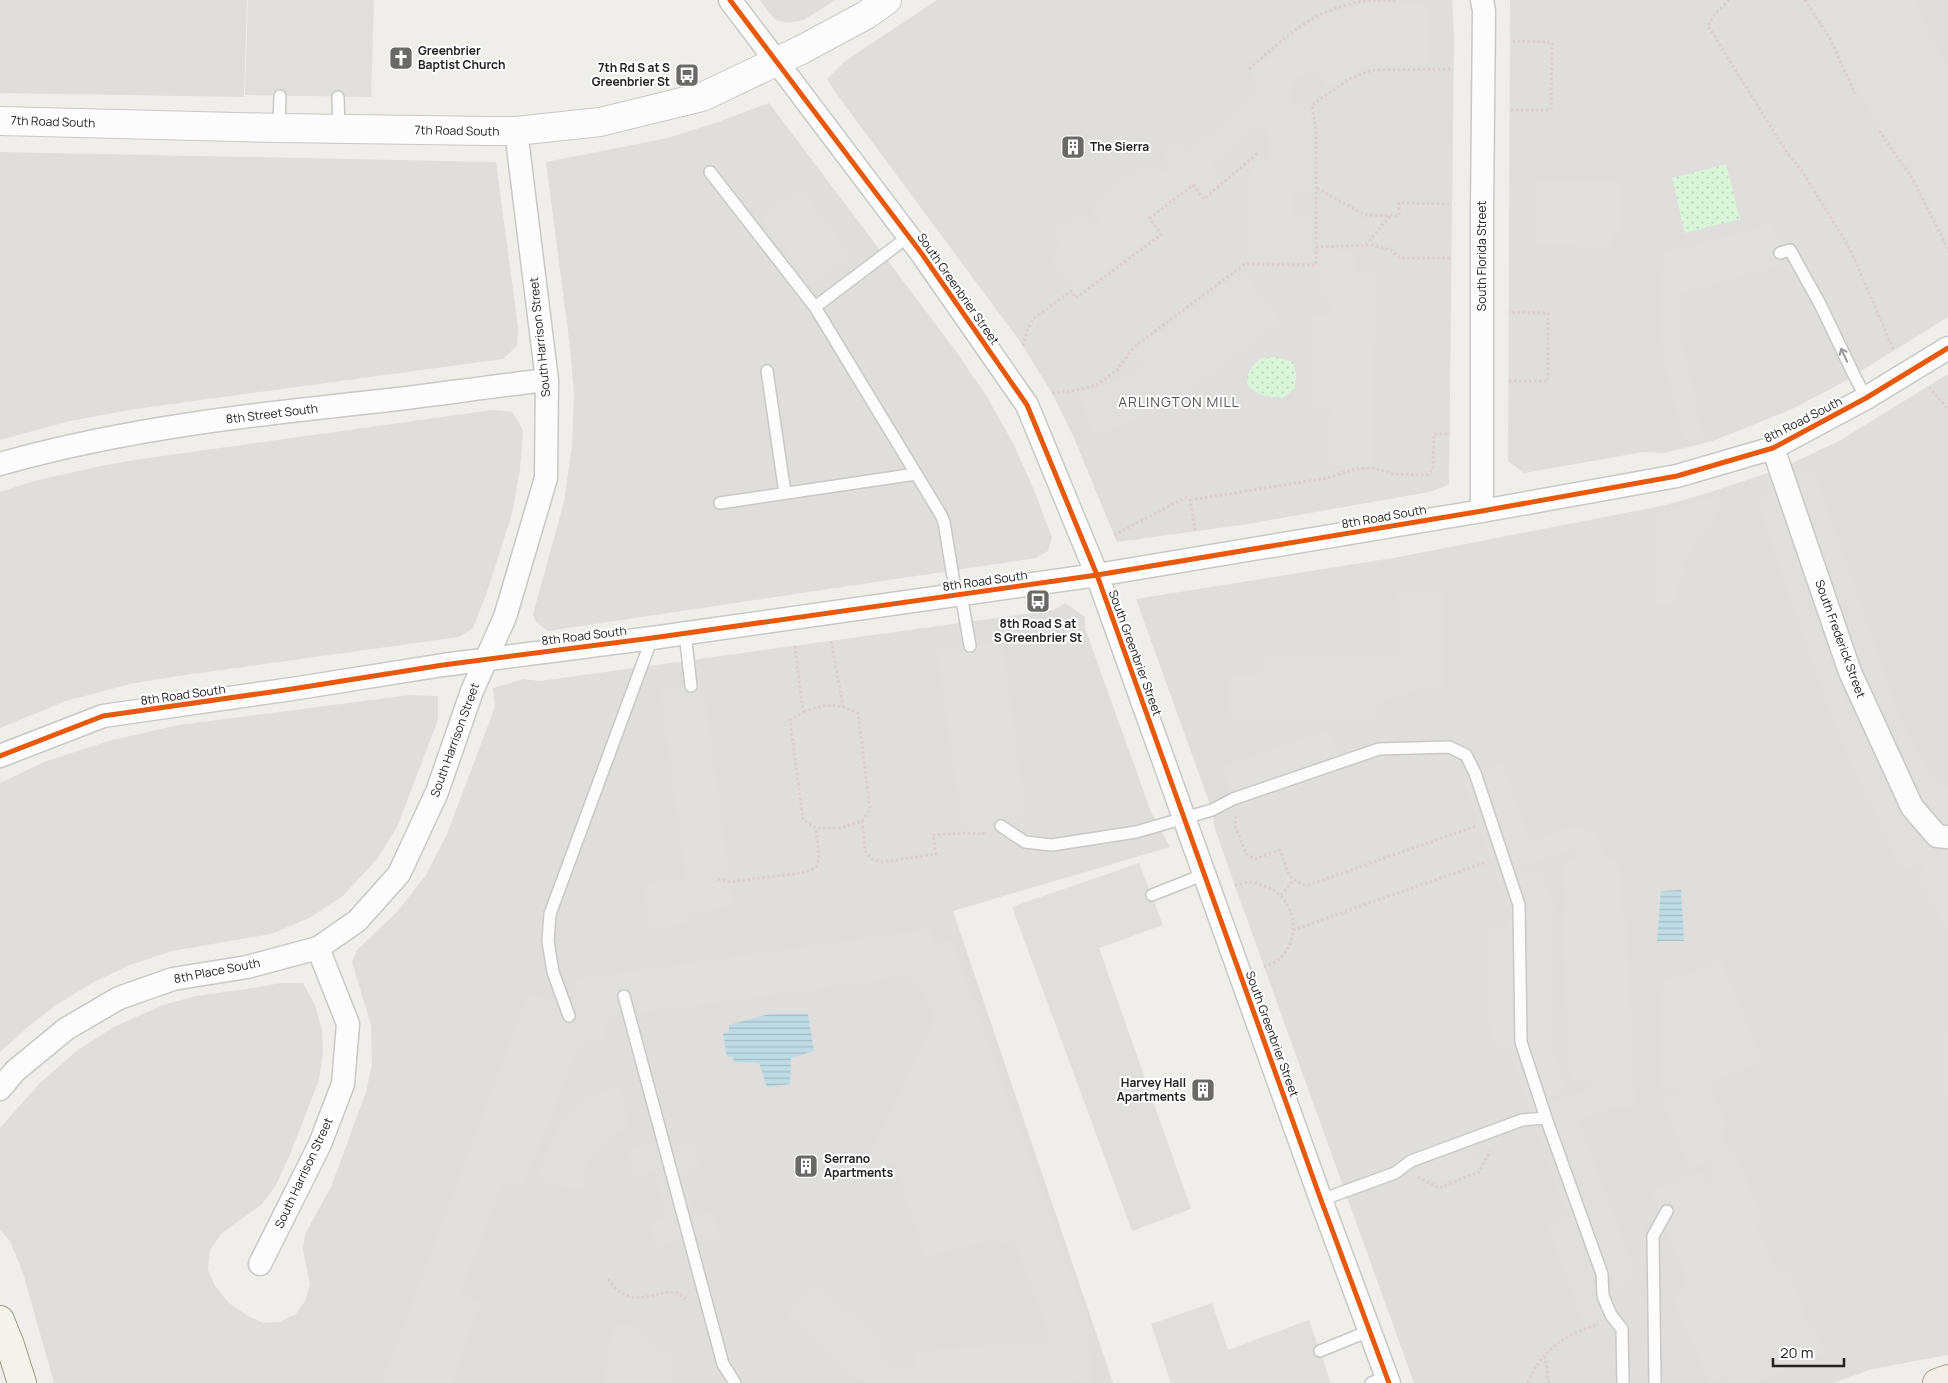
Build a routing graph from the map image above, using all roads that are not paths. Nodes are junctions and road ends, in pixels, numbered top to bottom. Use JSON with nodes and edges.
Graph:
{"nodes":[{"id":1,"x":730,"y":0,"type":"edge"},
{"id":2,"x":887,"y":0,"type":"edge"},
{"id":3,"x":1482,"y":0,"type":"edge"},
{"id":4,"x":777,"y":63,"type":"junction"},
{"id":5,"x":280,"y":96,"type":"dead end"},
{"id":6,"x":338,"y":97,"type":"dead end"},
{"id":7,"x":0,"y":121,"type":"edge"},
{"id":8,"x":279,"y":128,"type":"junction"},
{"id":9,"x":339,"y":129,"type":"junction"},
{"id":10,"x":516,"y":131,"type":"junction"},
{"id":11,"x":710,"y":172,"type":"dead end"},
{"id":12,"x":909,"y":236,"type":"junction"},
{"id":13,"x":1780,"y":253,"type":"dead end"},
{"id":14,"x":815,"y":307,"type":"junction"},
{"id":15,"x":1948,"y":348,"type":"edge"},
{"id":16,"x":767,"y":371,"type":"dead end"},
{"id":17,"x":546,"y":380,"type":"junction"},
{"id":18,"x":1866,"y":398,"type":"junction"},
{"id":19,"x":1773,"y":448,"type":"junction"},
{"id":20,"x":0,"y":464,"type":"edge"},
{"id":21,"x":916,"y":474,"type":"junction"},
{"id":22,"x":785,"y":493,"type":"junction"},
{"id":23,"x":720,"y":503,"type":"dead end"},
{"id":24,"x":1482,"y":511,"type":"junction"},
{"id":25,"x":1097,"y":575,"type":"junction"},
{"id":26,"x":958,"y":595,"type":"junction"},
{"id":27,"x":685,"y":633,"type":"junction"},
{"id":28,"x":652,"y":638,"type":"junction"},
{"id":29,"x":970,"y":646,"type":"dead end"},
{"id":30,"x":488,"y":658,"type":"junction"},
{"id":31,"x":692,"y":686,"type":"dead end"},
{"id":32,"x":0,"y":756,"type":"edge"},
{"id":33,"x":1183,"y":818,"type":"junction"},
{"id":34,"x":1001,"y":826,"type":"dead end"},
{"id":35,"x":1948,"y":837,"type":"edge"},
{"id":36,"x":1205,"y":874,"type":"junction"},
{"id":37,"x":1152,"y":895,"type":"dead end"},
{"id":38,"x":318,"y":948,"type":"junction"},
{"id":39,"x":624,"y":996,"type":"dead end"},
{"id":40,"x":569,"y":1016,"type":"dead end"},
{"id":41,"x":0,"y":1089,"type":"edge"},
{"id":42,"x":1546,"y":1118,"type":"junction"},
{"id":43,"x":1321,"y":1200,"type":"junction"},
{"id":44,"x":1667,"y":1211,"type":"dead end"},
{"id":45,"x":260,"y":1264,"type":"dead end"},
{"id":46,"x":0,"y":1320,"type":"edge"},
{"id":47,"x":1369,"y":1331,"type":"junction"},
{"id":48,"x":1320,"y":1351,"type":"dead end"},
{"id":49,"x":1382,"y":1381,"type":"edge"},
{"id":50,"x":22,"y":1383,"type":"edge"},
{"id":51,"x":735,"y":1383,"type":"edge"},
{"id":52,"x":1622,"y":1383,"type":"edge"},
{"id":53,"x":1655,"y":1383,"type":"edge"}],
"edges":[{"from":1,"to":4,"type":"street","name":"South Greenbrier Street"},
{"from":2,"to":4,"type":"street","name":"7th Road South"},
{"from":3,"to":24,"type":"street","name":"South Florida Street"},
{"from":4,"to":10,"type":"street","name":"7th Road South"},
{"from":4,"to":12,"type":"street","name":"South Greenbrier Street"},
{"from":5,"to":8,"type":"lane"},
{"from":6,"to":9,"type":"lane"},
{"from":7,"to":8,"type":"street","name":"7th Road South"},
{"from":8,"to":9,"type":"street","name":"7th Road South"},
{"from":9,"to":10,"type":"street","name":"7th Road South"},
{"from":10,"to":17,"type":"street","name":"South Harrison Street"},
{"from":11,"to":14,"type":"lane"},
{"from":12,"to":14,"type":"lane"},
{"from":12,"to":25,"type":"street","name":"South Greenbrier Street"},
{"from":18,"to":13,"type":"lane","one_way":true},
{"from":14,"to":21,"type":"lane"},
{"from":15,"to":18,"type":"street","name":"8th Road South"},
{"from":16,"to":22,"type":"lane"},
{"from":17,"to":20,"type":"street","name":"8th Street South"},
{"from":17,"to":30,"type":"street","name":"South Harrison Street"},
{"from":18,"to":19,"type":"street","name":"8th Road South"},
{"from":19,"to":24,"type":"street","name":"8th Road South"},
{"from":19,"to":35,"type":"street","name":"South Frederick Street"},
{"from":21,"to":22,"type":"lane"},
{"from":21,"to":26,"type":"lane"},
{"from":22,"to":23,"type":"lane"},
{"from":24,"to":25,"type":"street","name":"8th Road South"},
{"from":25,"to":26,"type":"street","name":"8th Road South"},
{"from":25,"to":33,"type":"street","name":"South Greenbrier Street"},
{"from":26,"to":27,"type":"street","name":"8th Road South"},
{"from":26,"to":29,"type":"lane"},
{"from":27,"to":28,"type":"street","name":"8th Road South"},
{"from":27,"to":31,"type":"lane"},
{"from":28,"to":30,"type":"street","name":"8th Road South"},
{"from":28,"to":40,"type":"lane"},
{"from":30,"to":32,"type":"street","name":"8th Road South"},
{"from":30,"to":38,"type":"street","name":"South Harrison Street"},
{"from":33,"to":34,"type":"lane"},
{"from":33,"to":36,"type":"street","name":"South Greenbrier Street"},
{"from":33,"to":42,"type":"lane"},
{"from":36,"to":37,"type":"lane"},
{"from":36,"to":43,"type":"street","name":"South Greenbrier Street"},
{"from":38,"to":41,"type":"street","name":"8th Place South"},
{"from":38,"to":45,"type":"street","name":"South Harrison Street"},
{"from":39,"to":51,"type":"lane"},
{"from":42,"to":43,"type":"lane"},
{"from":42,"to":52,"type":"lane"},
{"from":43,"to":47,"type":"street","name":"South Greenbrier Street"},
{"from":44,"to":53,"type":"lane"},
{"from":46,"to":50,"type":"main road"},
{"from":47,"to":48,"type":"lane"},
{"from":47,"to":49,"type":"street","name":"South Greenbrier Street"}]}
